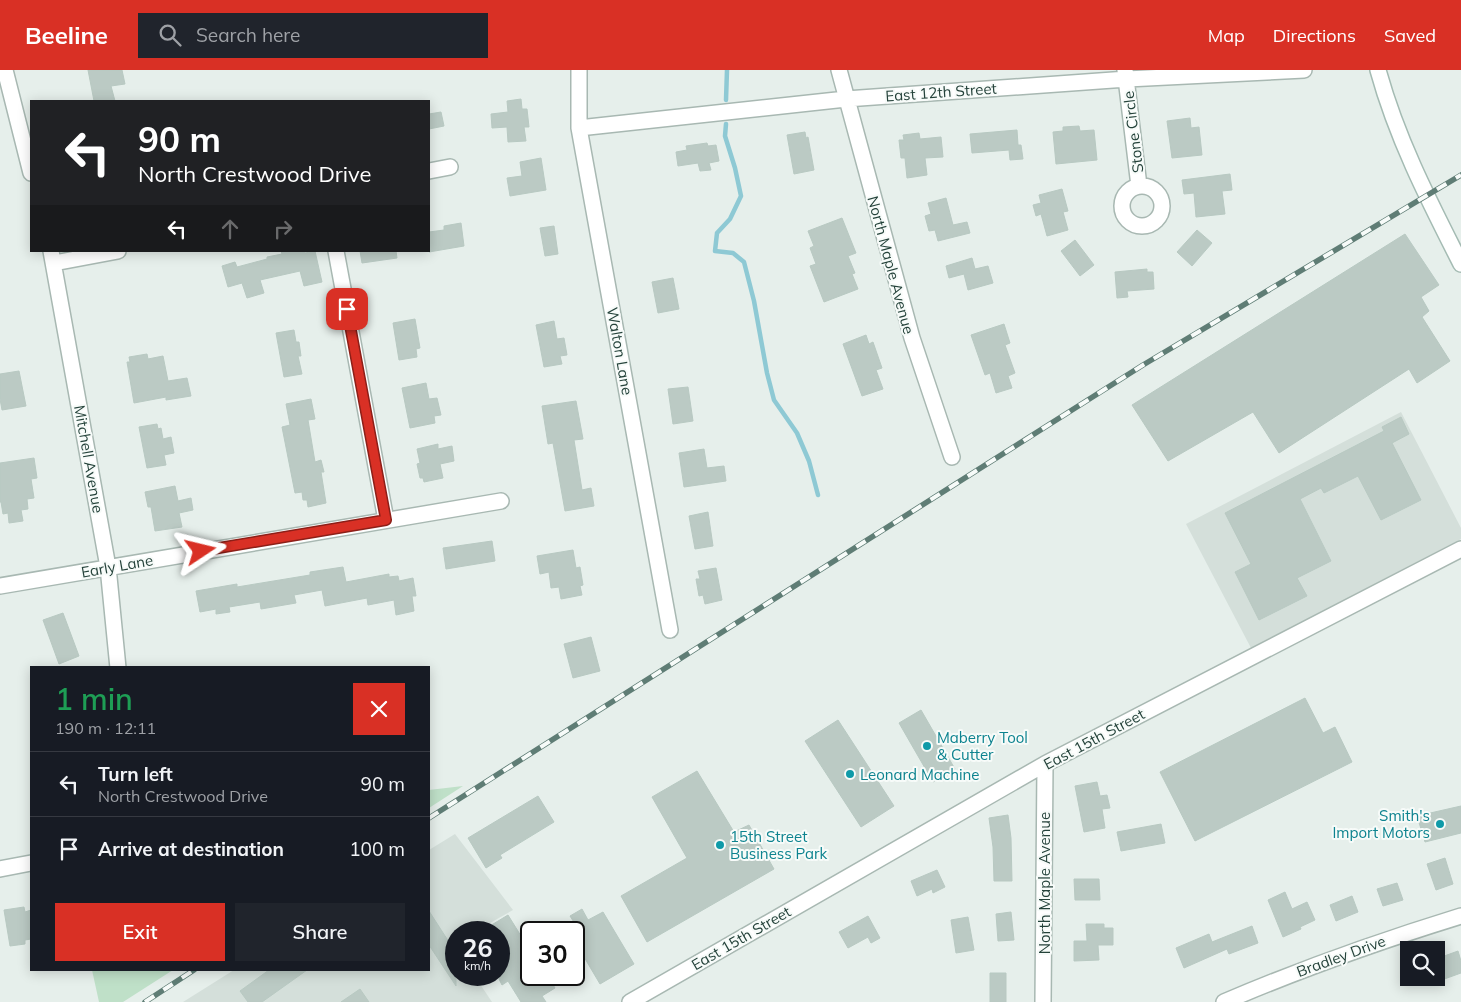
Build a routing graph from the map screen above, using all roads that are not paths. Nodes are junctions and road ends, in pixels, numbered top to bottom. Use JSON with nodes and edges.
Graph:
{"nodes":[{"id":1,"x":6,"y":70,"type":"edge"},
{"id":2,"x":579,"y":70,"type":"edge"},
{"id":3,"x":839,"y":70,"type":"edge"},
{"id":4,"x":1304,"y":70,"type":"edge"},
{"id":5,"x":1378,"y":70,"type":"edge"},
{"id":6,"x":1126,"y":75,"type":"edge"},
{"id":7,"x":846,"y":99,"type":"junction"},
{"id":8,"x":579,"y":128,"type":"junction"},
{"id":9,"x":450,"y":167,"type":"dead end"},
{"id":10,"x":30,"y":169,"type":"edge"},
{"id":11,"x":430,"y":171,"type":"edge"},
{"id":12,"x":1139,"y":186,"type":"dead end"},
{"id":13,"x":107,"y":252,"type":"edge"},
{"id":14,"x":336,"y":252,"type":"edge"},
{"id":15,"x":52,"y":257,"type":"edge"},
{"id":16,"x":1461,"y":264,"type":"edge"},
{"id":17,"x":952,"y":457,"type":"dead end"},
{"id":18,"x":501,"y":501,"type":"dead end"},
{"id":19,"x":386,"y":520,"type":"junction"},
{"id":20,"x":1461,"y":549,"type":"edge"},
{"id":21,"x":108,"y":567,"type":"junction"},
{"id":22,"x":0,"y":586,"type":"edge"},
{"id":23,"x":670,"y":630,"type":"dead end"},
{"id":24,"x":118,"y":666,"type":"edge"},
{"id":25,"x":1045,"y":764,"type":"junction"},
{"id":26,"x":30,"y":863,"type":"edge"},
{"id":27,"x":0,"y":869,"type":"edge"},
{"id":28,"x":1461,"y":916,"type":"edge"},
{"id":29,"x":630,"y":1002,"type":"edge"},
{"id":30,"x":1043,"y":1002,"type":"edge"},
{"id":31,"x":1224,"y":1002,"type":"edge"}],
"edges":[{"from":1,"to":10,"type":"street"},
{"from":2,"to":8,"type":"street","name":"Walton Lane"},
{"from":3,"to":7,"type":"street","name":"North Maple Avenue"},
{"from":4,"to":6,"type":"street","name":"East 12th Street"},
{"from":5,"to":16,"type":"street"},
{"from":6,"to":7,"type":"street","name":"East 12th Street"},
{"from":6,"to":12,"type":"street","name":"Stone Circle"},
{"from":7,"to":8,"type":"street","name":"East 12th Street"},
{"from":7,"to":17,"type":"street","name":"North Maple Avenue"},
{"from":8,"to":23,"type":"street","name":"Walton Lane"},
{"from":9,"to":11,"type":"street"},
{"from":13,"to":15,"type":"street"},
{"from":14,"to":19,"type":"street"},
{"from":15,"to":21,"type":"street","name":"Mitchell Avenue"},
{"from":18,"to":19,"type":"street","name":"Early Lane"},
{"from":19,"to":21,"type":"street","name":"Early Lane"},
{"from":20,"to":25,"type":"street","name":"East 15th Street"},
{"from":21,"to":22,"type":"street","name":"Early Lane"},
{"from":21,"to":24,"type":"street","name":"Mitchell Avenue"},
{"from":25,"to":29,"type":"street","name":"East 15th Street"},
{"from":25,"to":30,"type":"street","name":"North Maple Avenue"},
{"from":26,"to":27,"type":"street"},
{"from":28,"to":31,"type":"street","name":"Bradley Drive"}]}
